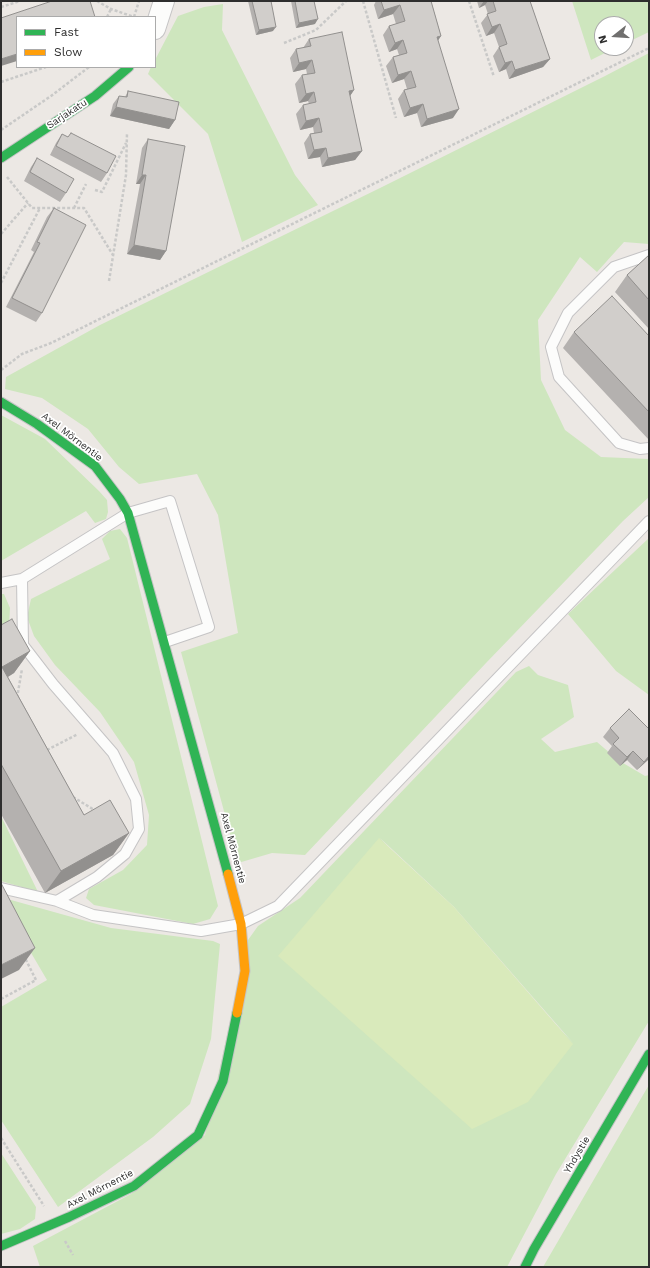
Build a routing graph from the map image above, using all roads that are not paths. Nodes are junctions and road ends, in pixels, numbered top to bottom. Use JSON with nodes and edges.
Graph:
{"nodes":[{"id":1,"x":164,"y":1,"type":"edge"},
{"id":2,"x":156,"y":26,"type":"edge"},
{"id":3,"x":128,"y":68,"type":"edge"},
{"id":4,"x":1,"y":158,"type":"edge"},
{"id":5,"x":649,"y":255,"type":"edge"},
{"id":6,"x":1,"y":402,"type":"edge"},
{"id":7,"x":649,"y":448,"type":"edge"},
{"id":8,"x":128,"y":513,"type":"junction"},
{"id":9,"x":649,"y":521,"type":"edge"},
{"id":10,"x":22,"y":578,"type":"junction"},
{"id":11,"x":1,"y":583,"type":"edge"},
{"id":12,"x":165,"y":642,"type":"junction"},
{"id":13,"x":1,"y":888,"type":"edge"},
{"id":14,"x":57,"y":901,"type":"junction"},
{"id":15,"x":241,"y":924,"type":"junction"},
{"id":16,"x":649,"y":1054,"type":"edge"},
{"id":17,"x":1,"y":1246,"type":"edge"},
{"id":18,"x":525,"y":1267,"type":"edge"}],
"edges":[{"from":1,"to":2,"type":"street"},
{"from":3,"to":4,"type":"main road","name":"Sarjakatu"},
{"from":5,"to":7,"type":"lane"},
{"from":6,"to":8,"type":"main road","name":"Axel Mörnentie"},
{"from":8,"to":10,"type":"lane"},
{"from":8,"to":12,"type":"main road","name":"Axel Mörnentie"},
{"from":8,"to":12,"type":"lane"},
{"from":9,"to":15,"type":"lane"},
{"from":10,"to":11,"type":"lane"},
{"from":10,"to":14,"type":"lane"},
{"from":12,"to":15,"type":"main road","name":"Axel Mörnentie"},
{"from":13,"to":14,"type":"lane"},
{"from":14,"to":15,"type":"lane"},
{"from":15,"to":17,"type":"main road","name":"Axel Mörnentie"},
{"from":16,"to":18,"type":"main road","name":"Yhdystie"}]}
